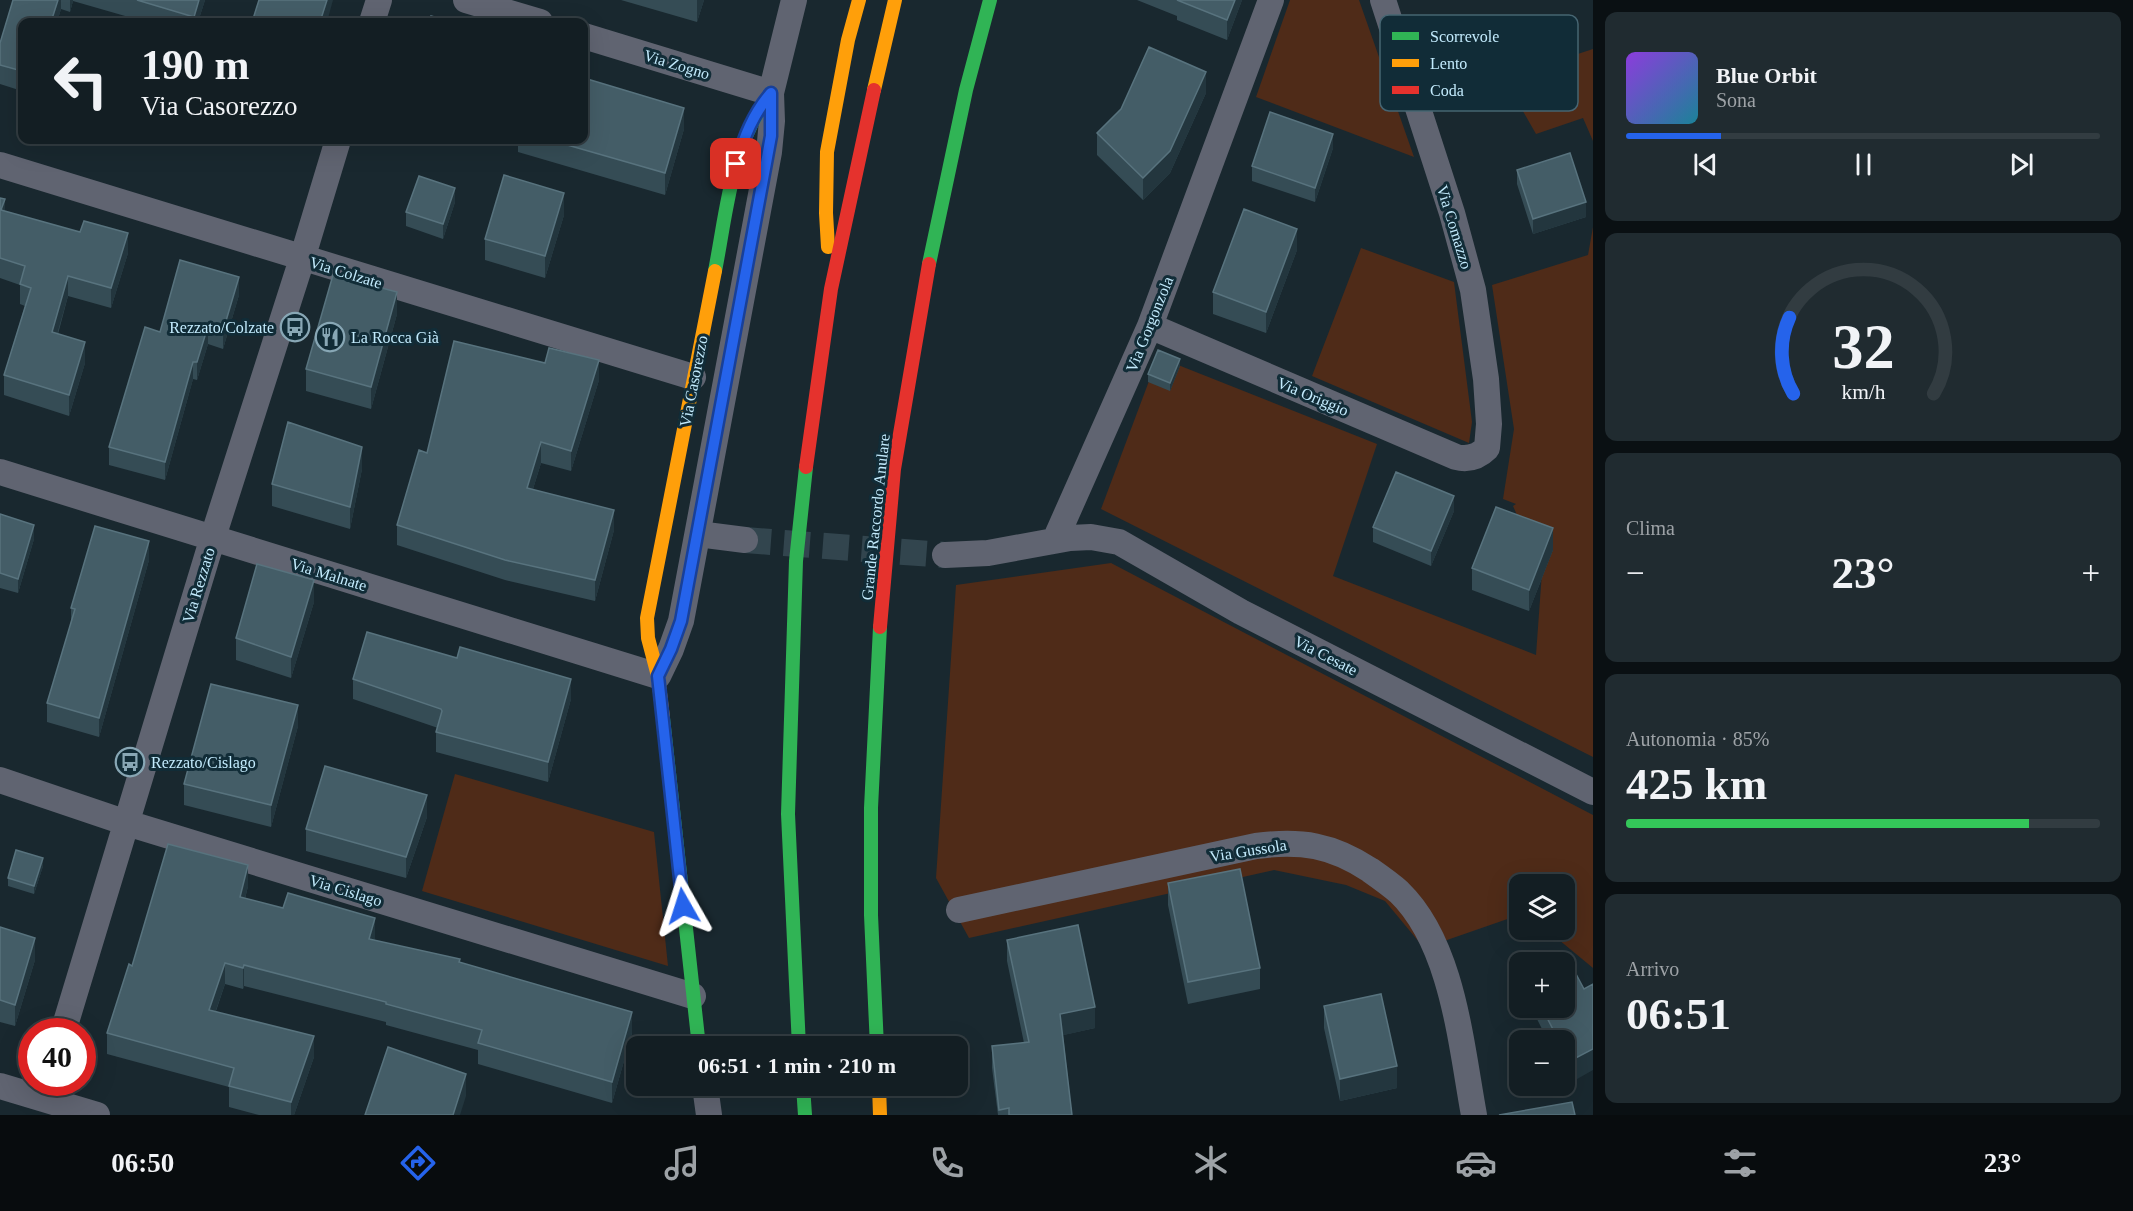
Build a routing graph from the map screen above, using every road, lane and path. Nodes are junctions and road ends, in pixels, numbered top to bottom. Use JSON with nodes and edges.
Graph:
{"nodes":[{"id":1,"x":379,"y":0,"type":"edge"},
{"id":2,"x":466,"y":0,"type":"edge"},
{"id":3,"x":794,"y":0,"type":"edge"},
{"id":4,"x":859,"y":0,"type":"edge"},
{"id":5,"x":895,"y":0,"type":"edge"},
{"id":6,"x":990,"y":0,"type":"edge"},
{"id":7,"x":1271,"y":0,"type":"edge"},
{"id":8,"x":1383,"y":0,"type":"edge"},
{"id":9,"x":1388,"y":15,"type":"edge"},
{"id":10,"x":373,"y":18,"type":"edge"},
{"id":11,"x":527,"y":18,"type":"edge"},
{"id":12,"x":588,"y":37,"type":"edge"},
{"id":13,"x":771,"y":93,"type":"junction"},
{"id":14,"x":1419,"y":111,"type":"edge"},
{"id":15,"x":337,"y":144,"type":"edge"},
{"id":16,"x":0,"y":165,"type":"edge"},
{"id":17,"x":302,"y":259,"type":"junction"},
{"id":18,"x":831,"y":290,"type":"junction"},
{"id":19,"x":1150,"y":326,"type":"junction"},
{"id":20,"x":693,"y":377,"type":"junction"},
{"id":21,"x":1478,"y":456,"type":"joint"},
{"id":22,"x":0,"y":472,"type":"edge"},
{"id":23,"x":698,"y":534,"type":"junction"},
{"id":24,"x":213,"y":537,"type":"junction"},
{"id":25,"x":745,"y":540,"type":"tunnel mouth"},
{"id":26,"x":1055,"y":540,"type":"junction"},
{"id":27,"x":945,"y":555,"type":"tunnel mouth"},
{"id":28,"x":658,"y":676,"type":"junction"},
{"id":29,"x":0,"y":780,"type":"edge"},
{"id":30,"x":1593,"y":792,"type":"edge"},
{"id":31,"x":127,"y":823,"type":"junction"},
{"id":32,"x":959,"y":909,"type":"dead end"},
{"id":33,"x":693,"y":996,"type":"junction"},
{"id":34,"x":67,"y":1018,"type":"edge"},
{"id":35,"x":698,"y":1036,"type":"edge"},
{"id":36,"x":798,"y":1036,"type":"edge"},
{"id":37,"x":876,"y":1036,"type":"edge"},
{"id":38,"x":0,"y":1086,"type":"edge"},
{"id":39,"x":707,"y":1096,"type":"edge"},
{"id":40,"x":804,"y":1096,"type":"edge"},
{"id":41,"x":879,"y":1096,"type":"edge"},
{"id":42,"x":43,"y":1099,"type":"edge"},
{"id":43,"x":97,"y":1115,"type":"edge"},
{"id":44,"x":710,"y":1115,"type":"edge"},
{"id":45,"x":805,"y":1115,"type":"edge"},
{"id":46,"x":880,"y":1115,"type":"edge"},
{"id":47,"x":1474,"y":1115,"type":"edge"}],
"edges":[{"from":1,"to":10,"type":"street"},
{"from":2,"to":11,"type":"street"},
{"from":3,"to":13,"type":"street","name":"Via Casorezzo"},
{"from":4,"to":18,"type":"main road"},
{"from":5,"to":18,"type":"main road"},
{"from":6,"to":37,"type":"main road","name":"Grande Raccordo Anulare"},
{"from":7,"to":19,"type":"street","name":"Via Gorgonzola"},
{"from":8,"to":9,"type":"street","name":"Via Comazzo"},
{"from":12,"to":13,"type":"street","name":"Via Zogno"},
{"from":13,"to":20,"type":"main road","name":"Via Casorezzo"},
{"from":13,"to":23,"type":"street","name":"Via Casorezzo"},
{"from":14,"to":21,"type":"street","name":"Via Comazzo"},
{"from":15,"to":17,"type":"street","name":"Via Rezzato"},
{"from":16,"to":17,"type":"street","name":"Via Colzate"},
{"from":17,"to":20,"type":"street","name":"Via Colzate"},
{"from":17,"to":24,"type":"street","name":"Via Rezzato"},
{"from":18,"to":36,"type":"main road"},
{"from":19,"to":21,"type":"street","name":"Via Origgio"},
{"from":19,"to":26,"type":"street","name":"Via Gorgonzola"},
{"from":20,"to":28,"type":"main road","name":"Via Casorezzo"},
{"from":22,"to":24,"type":"street","name":"Via Malnate"},
{"from":23,"to":25,"type":"street"},
{"from":23,"to":28,"type":"street","name":"Via Casorezzo"},
{"from":24,"to":28,"type":"street","name":"Via Malnate"},
{"from":24,"to":31,"type":"street","name":"Via Rezzato"},
{"from":26,"to":27,"type":"street"},
{"from":26,"to":30,"type":"street","name":"Via Cesate"},
{"from":28,"to":33,"type":"main road","name":"Via Casorezzo"},
{"from":29,"to":31,"type":"street","name":"Via Cislago"},
{"from":31,"to":33,"type":"street","name":"Via Cislago"},
{"from":31,"to":34,"type":"street","name":"Via Rezzato"},
{"from":32,"to":47,"type":"street","name":"Via Gussola"},
{"from":33,"to":35,"type":"main road","name":"Via Casorezzo"},
{"from":38,"to":42,"type":"street"},
{"from":39,"to":44,"type":"street"},
{"from":40,"to":45,"type":"main road"},
{"from":41,"to":46,"type":"main road"},
{"from":42,"to":43,"type":"street"}]}
